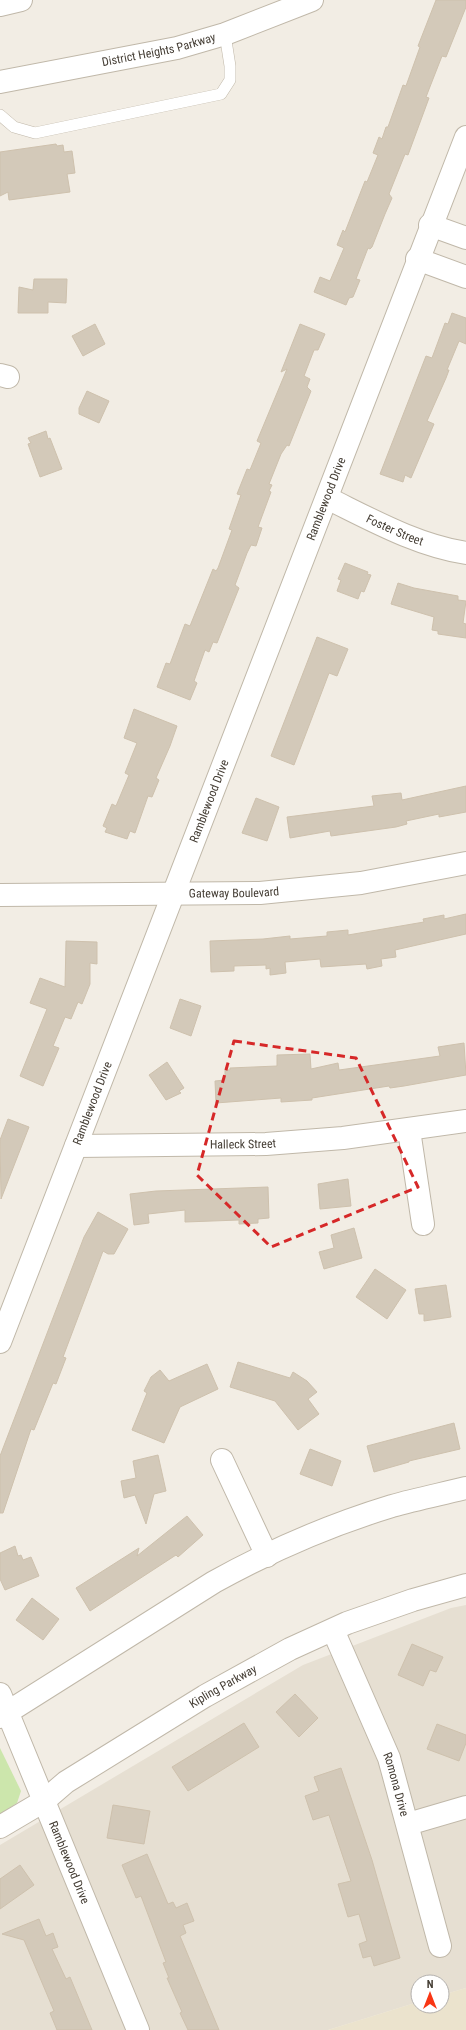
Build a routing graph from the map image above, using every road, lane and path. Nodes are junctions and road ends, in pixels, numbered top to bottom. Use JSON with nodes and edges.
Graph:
{"nodes":[{"id":1,"x":21,"y":0,"type":"edge"},
{"id":2,"x":312,"y":0,"type":"edge"},
{"id":3,"x":0,"y":6,"type":"edge"},
{"id":4,"x":225,"y":34,"type":"junction"},
{"id":5,"x":0,"y":82,"type":"edge"},
{"id":6,"x":0,"y":114,"type":"edge"},
{"id":7,"x":466,"y":137,"type":"edge"},
{"id":8,"x":430,"y":225,"type":"junction"},
{"id":9,"x":466,"y":238,"type":"edge"},
{"id":10,"x":418,"y":259,"type":"junction"},
{"id":11,"x":466,"y":277,"type":"edge"},
{"id":12,"x":327,"y":498,"type":"junction"},
{"id":13,"x":466,"y":553,"type":"edge"},
{"id":14,"x":466,"y":863,"type":"edge"},
{"id":15,"x":172,"y":894,"type":"junction"},
{"id":16,"x":0,"y":895,"type":"edge"},
{"id":17,"x":466,"y":1121,"type":"edge"},
{"id":18,"x":409,"y":1130,"type":"junction"},
{"id":19,"x":76,"y":1146,"type":"junction"},
{"id":20,"x":423,"y":1224,"type":"dead end"},
{"id":21,"x":0,"y":1342,"type":"edge"},
{"id":22,"x":222,"y":1460,"type":"dead end"},
{"id":23,"x":466,"y":1488,"type":"edge"},
{"id":24,"x":267,"y":1556,"type":"junction"},
{"id":25,"x":466,"y":1585,"type":"edge"},
{"id":26,"x":333,"y":1630,"type":"junction"},
{"id":27,"x":2,"y":1708,"type":"edge"},
{"id":28,"x":44,"y":1801,"type":"junction"},
{"id":29,"x":466,"y":1807,"type":"edge"},
{"id":30,"x":408,"y":1824,"type":"junction"},
{"id":31,"x":0,"y":1826,"type":"edge"},
{"id":32,"x":440,"y":1946,"type":"dead end"},
{"id":33,"x":138,"y":2030,"type":"edge"}],
"edges":[{"from":1,"to":3,"type":"street"},
{"from":2,"to":4,"type":"street","name":"District Heights Parkway"},
{"from":4,"to":5,"type":"street","name":"District Heights Parkway"},
{"from":4,"to":6,"type":"lane"},
{"from":7,"to":8,"type":"street","name":"Ramblewood Drive"},
{"from":8,"to":9,"type":"street"},
{"from":8,"to":10,"type":"street","name":"Ramblewood Drive"},
{"from":10,"to":11,"type":"street"},
{"from":10,"to":12,"type":"street","name":"Ramblewood Drive"},
{"from":12,"to":13,"type":"street","name":"Foster Street"},
{"from":12,"to":15,"type":"street","name":"Ramblewood Drive"},
{"from":14,"to":15,"type":"street","name":"Gateway Boulevard"},
{"from":15,"to":16,"type":"street","name":"Gateway Boulevard"},
{"from":15,"to":19,"type":"street","name":"Ramblewood Drive"},
{"from":17,"to":18,"type":"street","name":"Halleck Street"},
{"from":18,"to":19,"type":"street","name":"Halleck Street"},
{"from":18,"to":20,"type":"street"},
{"from":19,"to":21,"type":"street","name":"Ramblewood Drive"},
{"from":22,"to":24,"type":"street"},
{"from":23,"to":24,"type":"street"},
{"from":24,"to":27,"type":"street"},
{"from":25,"to":26,"type":"street","name":"Kipling Parkway"},
{"from":26,"to":28,"type":"street","name":"Kipling Parkway"},
{"from":26,"to":30,"type":"street","name":"Romona Drive"},
{"from":27,"to":28,"type":"street","name":"Ramblewood Drive"},
{"from":28,"to":31,"type":"street","name":"Kipling Parkway"},
{"from":28,"to":33,"type":"street","name":"Ramblewood Drive"},
{"from":29,"to":30,"type":"street"},
{"from":30,"to":32,"type":"street","name":"Romona Drive"}]}
